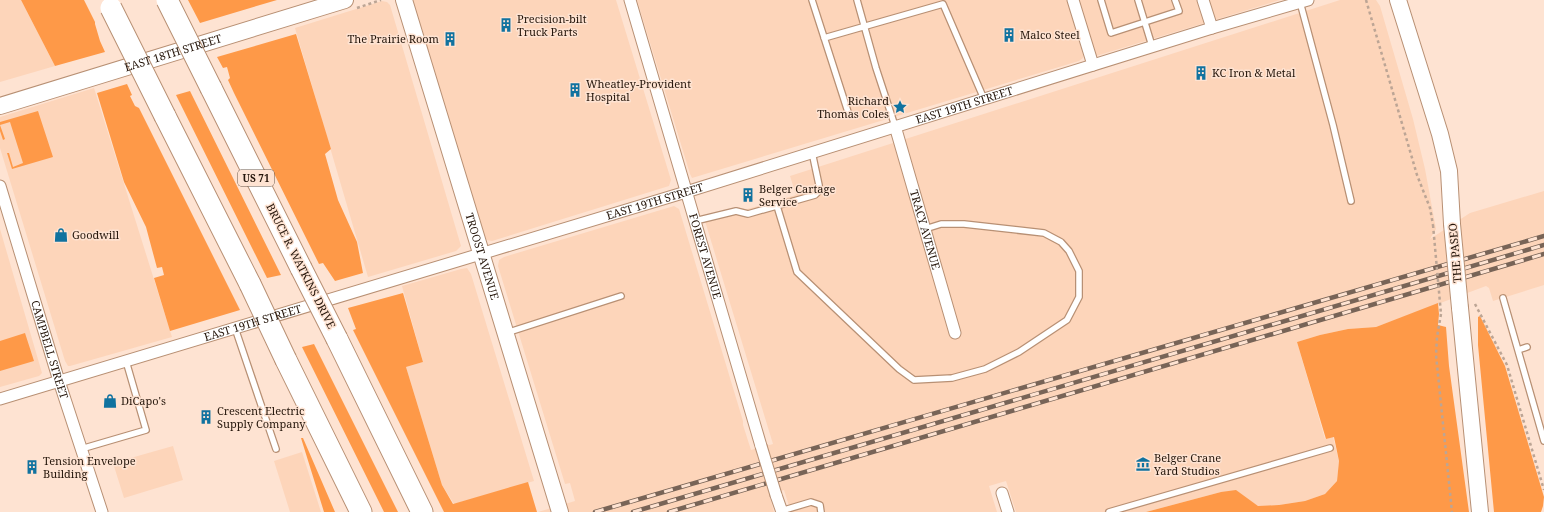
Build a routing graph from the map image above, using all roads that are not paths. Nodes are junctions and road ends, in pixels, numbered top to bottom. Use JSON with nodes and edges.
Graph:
{"nodes":[{"id":1,"x":167,"y":0,"type":"edge"},
{"id":2,"x":345,"y":0,"type":"edge"},
{"id":3,"x":404,"y":0,"type":"edge"},
{"id":4,"x":630,"y":0,"type":"edge"},
{"id":5,"x":812,"y":0,"type":"edge"},
{"id":6,"x":857,"y":0,"type":"edge"},
{"id":7,"x":1073,"y":0,"type":"edge"},
{"id":8,"x":1101,"y":0,"type":"edge"},
{"id":9,"x":1138,"y":0,"type":"edge"},
{"id":10,"x":1176,"y":0,"type":"edge"},
{"id":11,"x":1204,"y":0,"type":"edge"},
{"id":12,"x":1398,"y":0,"type":"edge"},
{"id":13,"x":1304,"y":1,"type":"edge"},
{"id":14,"x":109,"y":4,"type":"edge"},
{"id":15,"x":1145,"y":22,"type":"junction"},
{"id":16,"x":865,"y":26,"type":"junction"},
{"id":17,"x":1212,"y":28,"type":"junction"},
{"id":18,"x":824,"y":38,"type":"junction"},
{"id":19,"x":1152,"y":46,"type":"junction"},
{"id":20,"x":1093,"y":65,"type":"junction"},
{"id":21,"x":984,"y":98,"type":"junction"},
{"id":22,"x":0,"y":106,"type":"edge"},
{"id":23,"x":849,"y":115,"type":"dead end"},
{"id":24,"x":895,"y":126,"type":"junction"},
{"id":25,"x":812,"y":152,"type":"junction"},
{"id":26,"x":0,"y":186,"type":"edge"},
{"id":27,"x":686,"y":192,"type":"junction"},
{"id":28,"x":1351,"y":201,"type":"dead end"},
{"id":29,"x":777,"y":206,"type":"junction"},
{"id":30,"x":695,"y":220,"type":"junction"},
{"id":31,"x":925,"y":229,"type":"junction"},
{"id":32,"x":481,"y":254,"type":"junction"},
{"id":33,"x":621,"y":296,"type":"dead end"},
{"id":34,"x":1503,"y":298,"type":"dead end"},
{"id":35,"x":234,"y":328,"type":"junction"},
{"id":36,"x":506,"y":333,"type":"junction"},
{"id":37,"x":955,"y":333,"type":"dead end"},
{"id":38,"x":1527,"y":348,"type":"dead end"},
{"id":39,"x":1518,"y":350,"type":"junction"},
{"id":40,"x":126,"y":361,"type":"junction"},
{"id":41,"x":59,"y":381,"type":"junction"},
{"id":42,"x":0,"y":399,"type":"edge"},
{"id":43,"x":1544,"y":441,"type":"edge"},
{"id":44,"x":1330,"y":448,"type":"dead end"},
{"id":45,"x":81,"y":449,"type":"junction"},
{"id":46,"x":276,"y":449,"type":"dead end"},
{"id":47,"x":1002,"y":493,"type":"dead end"},
{"id":48,"x":781,"y":511,"type":"edge"},
{"id":49,"x":102,"y":512,"type":"edge"},
{"id":50,"x":361,"y":512,"type":"edge"},
{"id":51,"x":422,"y":512,"type":"edge"},
{"id":52,"x":560,"y":512,"type":"edge"},
{"id":53,"x":821,"y":512,"type":"edge"},
{"id":54,"x":1008,"y":512,"type":"edge"},
{"id":55,"x":1109,"y":512,"type":"edge"},
{"id":56,"x":1480,"y":512,"type":"edge"}],
"edges":[{"from":1,"to":51,"type":"highway","name":"BRUCE R. WATKINS DRIVE","number":"US 71","bridge":true},
{"from":2,"to":22,"type":"main road","name":"EAST 18TH STREET"},
{"from":3,"to":32,"type":"main road","name":"TROOST AVENUE"},
{"from":4,"to":27,"type":"street","name":"FOREST AVENUE"},
{"from":5,"to":18,"type":"lane"},
{"from":6,"to":16,"type":"lane"},
{"from":7,"to":20,"type":"street"},
{"from":8,"to":15,"type":"lane"},
{"from":9,"to":15,"type":"lane"},
{"from":10,"to":15,"type":"lane"},
{"from":11,"to":17,"type":"street"},
{"from":12,"to":56,"type":"main road","name":"THE PASEO","bridge":true},
{"from":13,"to":17,"type":"street","name":"EAST 19TH STREET"},
{"from":13,"to":28,"type":"lane"},
{"from":14,"to":50,"type":"highway","bridge":true},
{"from":15,"to":19,"type":"lane"},
{"from":16,"to":18,"type":"lane"},
{"from":16,"to":21,"type":"lane"},
{"from":16,"to":24,"type":"lane"},
{"from":17,"to":19,"type":"street","name":"EAST 19TH STREET"},
{"from":18,"to":23,"type":"lane"},
{"from":19,"to":20,"type":"street","name":"EAST 19TH STREET"},
{"from":20,"to":21,"type":"street","name":"EAST 19TH STREET"},
{"from":21,"to":24,"type":"street","name":"EAST 19TH STREET"},
{"from":24,"to":25,"type":"street","name":"EAST 19TH STREET"},
{"from":24,"to":31,"type":"street","name":"TRACY AVENUE"},
{"from":25,"to":27,"type":"street","name":"EAST 19TH STREET"},
{"from":25,"to":29,"type":"lane"},
{"from":26,"to":41,"type":"street","name":"CAMPBELL STREET"},
{"from":27,"to":30,"type":"street","name":"FOREST AVENUE"},
{"from":27,"to":32,"type":"street","name":"EAST 19TH STREET"},
{"from":29,"to":30,"type":"lane"},
{"from":29,"to":31,"type":"lane"},
{"from":30,"to":48,"type":"street","name":"FOREST AVENUE","bridge":true},
{"from":31,"to":37,"type":"street","name":"TRACY AVENUE"},
{"from":32,"to":35,"type":"street","name":"EAST 19TH STREET"},
{"from":32,"to":36,"type":"main road","name":"TROOST AVENUE"},
{"from":33,"to":36,"type":"lane"},
{"from":34,"to":39,"type":"lane"},
{"from":35,"to":40,"type":"street","name":"EAST 19TH STREET"},
{"from":35,"to":46,"type":"lane"},
{"from":36,"to":52,"type":"main road","name":"TROOST AVENUE"},
{"from":38,"to":39,"type":"lane"},
{"from":39,"to":43,"type":"lane"},
{"from":40,"to":41,"type":"street","name":"EAST 19TH STREET"},
{"from":40,"to":45,"type":"lane"},
{"from":41,"to":42,"type":"street","name":"EAST 19TH STREET"},
{"from":41,"to":45,"type":"street","name":"CAMPBELL STREET"},
{"from":44,"to":55,"type":"lane"},
{"from":45,"to":49,"type":"street","name":"CAMPBELL STREET"},
{"from":47,"to":54,"type":"street"},
{"from":48,"to":53,"type":"lane"}]}
